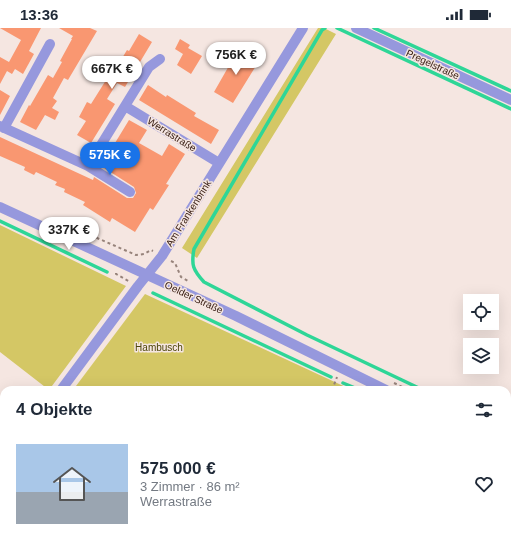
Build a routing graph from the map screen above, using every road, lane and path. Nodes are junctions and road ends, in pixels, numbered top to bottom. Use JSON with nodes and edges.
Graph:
{"nodes":[{"id":1,"x":303,"y":28,"type":"edge"},
{"id":2,"x":356,"y":28,"type":"edge"},
{"id":3,"x":50,"y":44,"type":"dead end"},
{"id":4,"x":160,"y":59,"type":"dead end"},
{"id":5,"x":511,"y":100,"type":"edge"},
{"id":6,"x":125,"y":106,"type":"junction"},
{"id":7,"x":2,"y":127,"type":"edge"},
{"id":8,"x":219,"y":163,"type":"junction"},
{"id":9,"x":88,"y":166,"type":"junction"},
{"id":10,"x":130,"y":192,"type":"dead end"},
{"id":11,"x":0,"y":207,"type":"edge"},
{"id":12,"x":53,"y":219,"type":"dead end"},
{"id":13,"x":162,"y":256,"type":"junction"},
{"id":14,"x":147,"y":275,"type":"junction"},
{"id":15,"x":341,"y":368,"type":"junction"},
{"id":16,"x":64,"y":386,"type":"edge"},
{"id":17,"x":334,"y":386,"type":"edge"},
{"id":18,"x":378,"y":386,"type":"edge"},
{"id":19,"x":102,"y":542,"type":"edge"},
{"id":20,"x":114,"y":542,"type":"edge"}],
"edges":[{"from":1,"to":8,"type":"street","name":"Am Frankenbrink"},
{"from":2,"to":5,"type":"street","name":"Pregelstraße"},
{"from":3,"to":7,"type":"street"},
{"from":4,"to":6,"type":"street"},
{"from":6,"to":8,"type":"street","name":"Werrastraße"},
{"from":6,"to":9,"type":"street"},
{"from":7,"to":9,"type":"street"},
{"from":8,"to":13,"type":"street","name":"Am Frankenbrink"},
{"from":9,"to":10,"type":"street"},
{"from":11,"to":14,"type":"street","name":"Oelder Straße"},
{"from":12,"to":13,"type":"path"},
{"from":13,"to":14,"type":"street","name":"Am Frankenbrink"},
{"from":14,"to":15,"type":"street","name":"Oelder Straße"},
{"from":14,"to":16,"type":"street","name":"Am Frankenbrink"},
{"from":15,"to":17,"type":"path"},
{"from":15,"to":18,"type":"street","name":"Oelder Straße"},
{"from":19,"to":20,"type":"path"}]}
